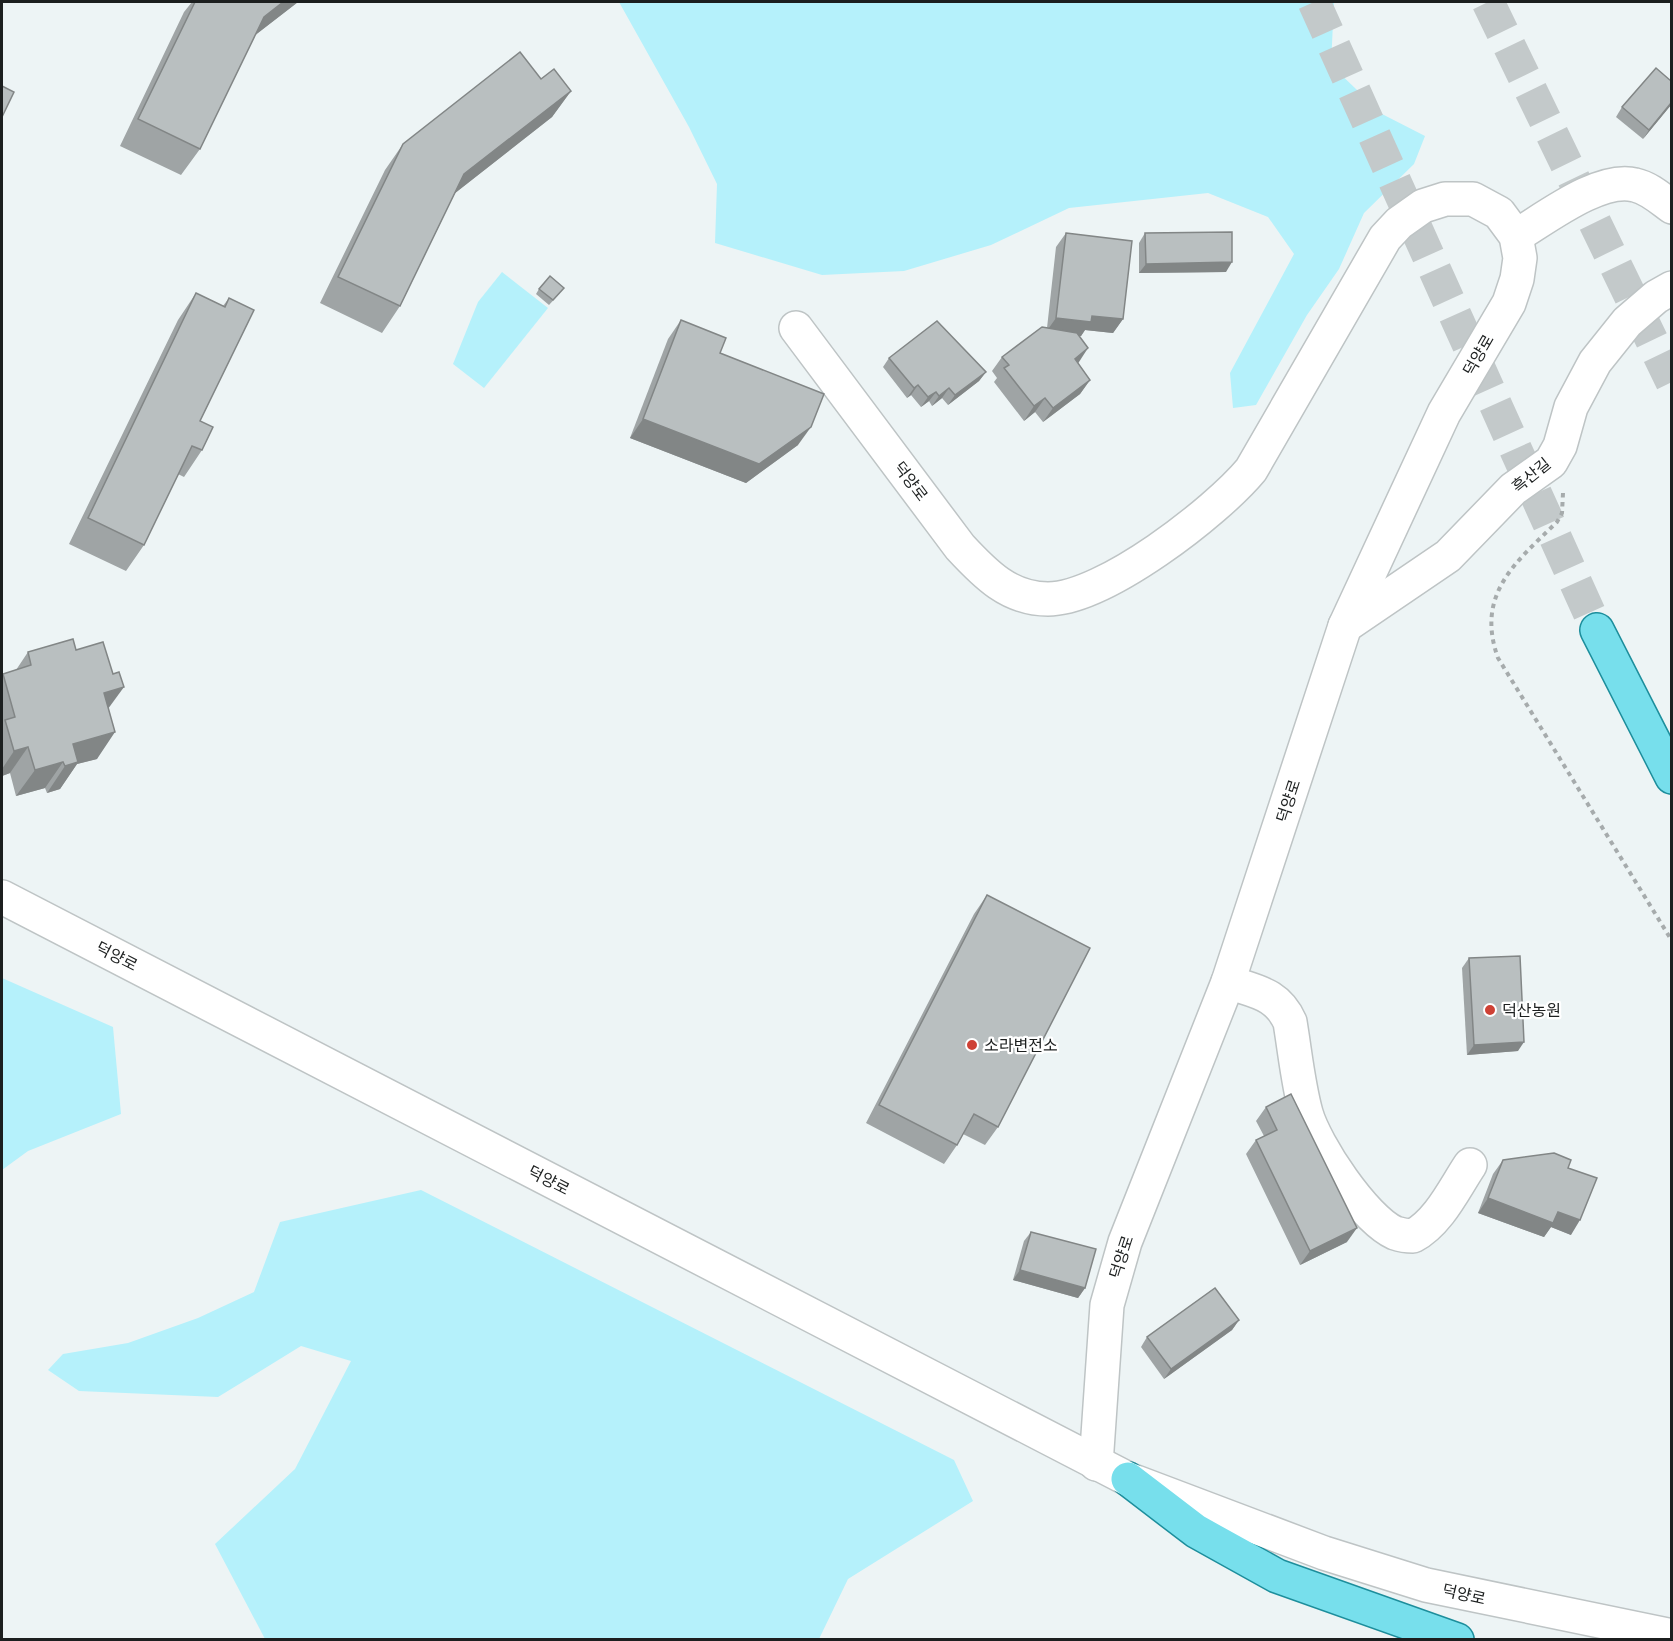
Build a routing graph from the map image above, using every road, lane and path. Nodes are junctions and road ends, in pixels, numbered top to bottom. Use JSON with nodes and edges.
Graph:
{"nodes":[{"id":1,"x":1671,"y":207,"type":"edge"},
{"id":2,"x":1516,"y":236,"type":"junction"},
{"id":3,"x":1671,"y":288,"type":"edge"},
{"id":4,"x":796,"y":327,"type":"dead end"},
{"id":5,"x":1551,"y":462,"type":"junction"},
{"id":6,"x":1345,"y":626,"type":"junction"},
{"id":7,"x":1597,"y":630,"type":"tunnel mouth"},
{"id":8,"x":1671,"y":777,"type":"edge"},
{"id":9,"x":2,"y":897,"type":"edge"},
{"id":10,"x":1671,"y":941,"type":"edge"},
{"id":11,"x":1228,"y":982,"type":"junction"},
{"id":12,"x":1470,"y":1165,"type":"dead end"},
{"id":13,"x":1096,"y":1464,"type":"junction"},
{"id":14,"x":1128,"y":1479,"type":"junction"},
{"id":15,"x":1671,"y":1636,"type":"edge"},
{"id":16,"x":1457,"y":1640,"type":"edge"}],
"edges":[{"from":1,"to":2,"type":"street"},
{"from":2,"to":4,"type":"street","name":"덕양로"},
{"from":2,"to":6,"type":"street","name":"덕양로"},
{"from":3,"to":5,"type":"street","name":"흑산길"},
{"from":5,"to":6,"type":"street","name":"흑산길"},
{"from":5,"to":10,"type":"path"},
{"from":6,"to":11,"type":"street","name":"덕양로"},
{"from":7,"to":8,"type":"main road"},
{"from":9,"to":13,"type":"street","name":"덕양로"},
{"from":11,"to":12,"type":"street"},
{"from":11,"to":13,"type":"street","name":"덕양로"},
{"from":13,"to":14,"type":"street","name":"덕양로"},
{"from":14,"to":15,"type":"street","name":"덕양로"},
{"from":14,"to":16,"type":"main road"}]}
